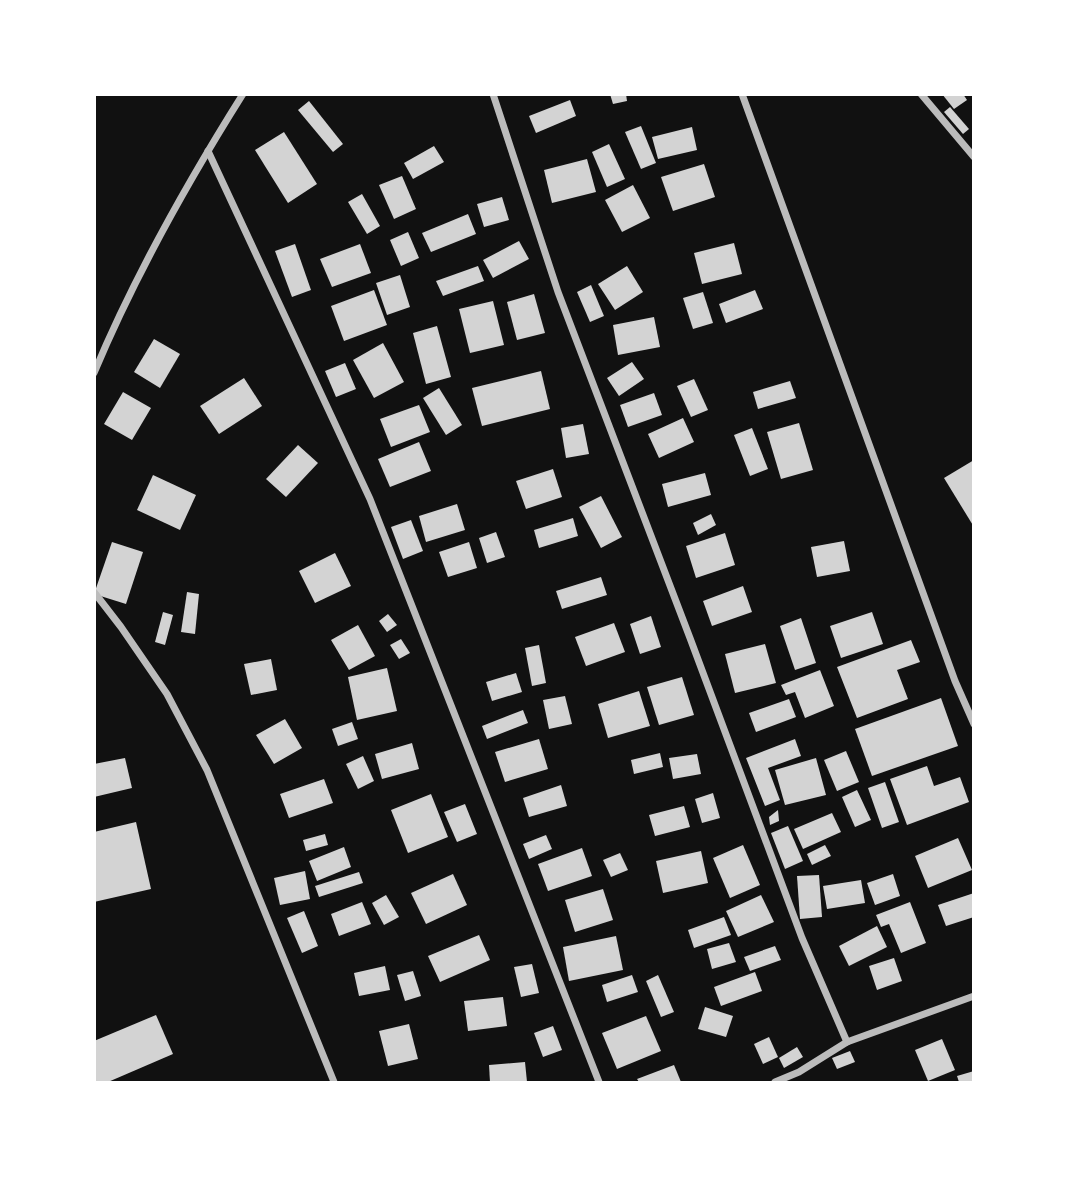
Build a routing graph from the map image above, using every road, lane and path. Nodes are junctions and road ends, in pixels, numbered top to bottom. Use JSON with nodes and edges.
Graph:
{"nodes":[{"id":1,"x":243,"y":94,"type":"edge"},
{"id":2,"x":492,"y":94,"type":"edge"},
{"id":3,"x":742,"y":94,"type":"edge"},
{"id":4,"x":921,"y":94,"type":"edge"},
{"id":5,"x":208,"y":151,"type":"junction"},
{"id":6,"x":974,"y":157,"type":"edge"},
{"id":7,"x":94,"y":373,"type":"edge"},
{"id":8,"x":94,"y":592,"type":"edge"},
{"id":9,"x":974,"y":724,"type":"edge"},
{"id":10,"x":974,"y":996,"type":"edge"},
{"id":11,"x":847,"y":1042,"type":"junction"},
{"id":12,"x":334,"y":1083,"type":"edge"},
{"id":13,"x":599,"y":1083,"type":"edge"},
{"id":14,"x":775,"y":1083,"type":"edge"}],
"edges":[{"from":1,"to":5,"type":"street"},
{"from":2,"to":11,"type":"street"},
{"from":3,"to":9,"type":"street"},
{"from":4,"to":6,"type":"street"},
{"from":5,"to":7,"type":"street"},
{"from":5,"to":13,"type":"street"},
{"from":8,"to":12,"type":"street"},
{"from":10,"to":11,"type":"street"},
{"from":11,"to":14,"type":"street"}]}
